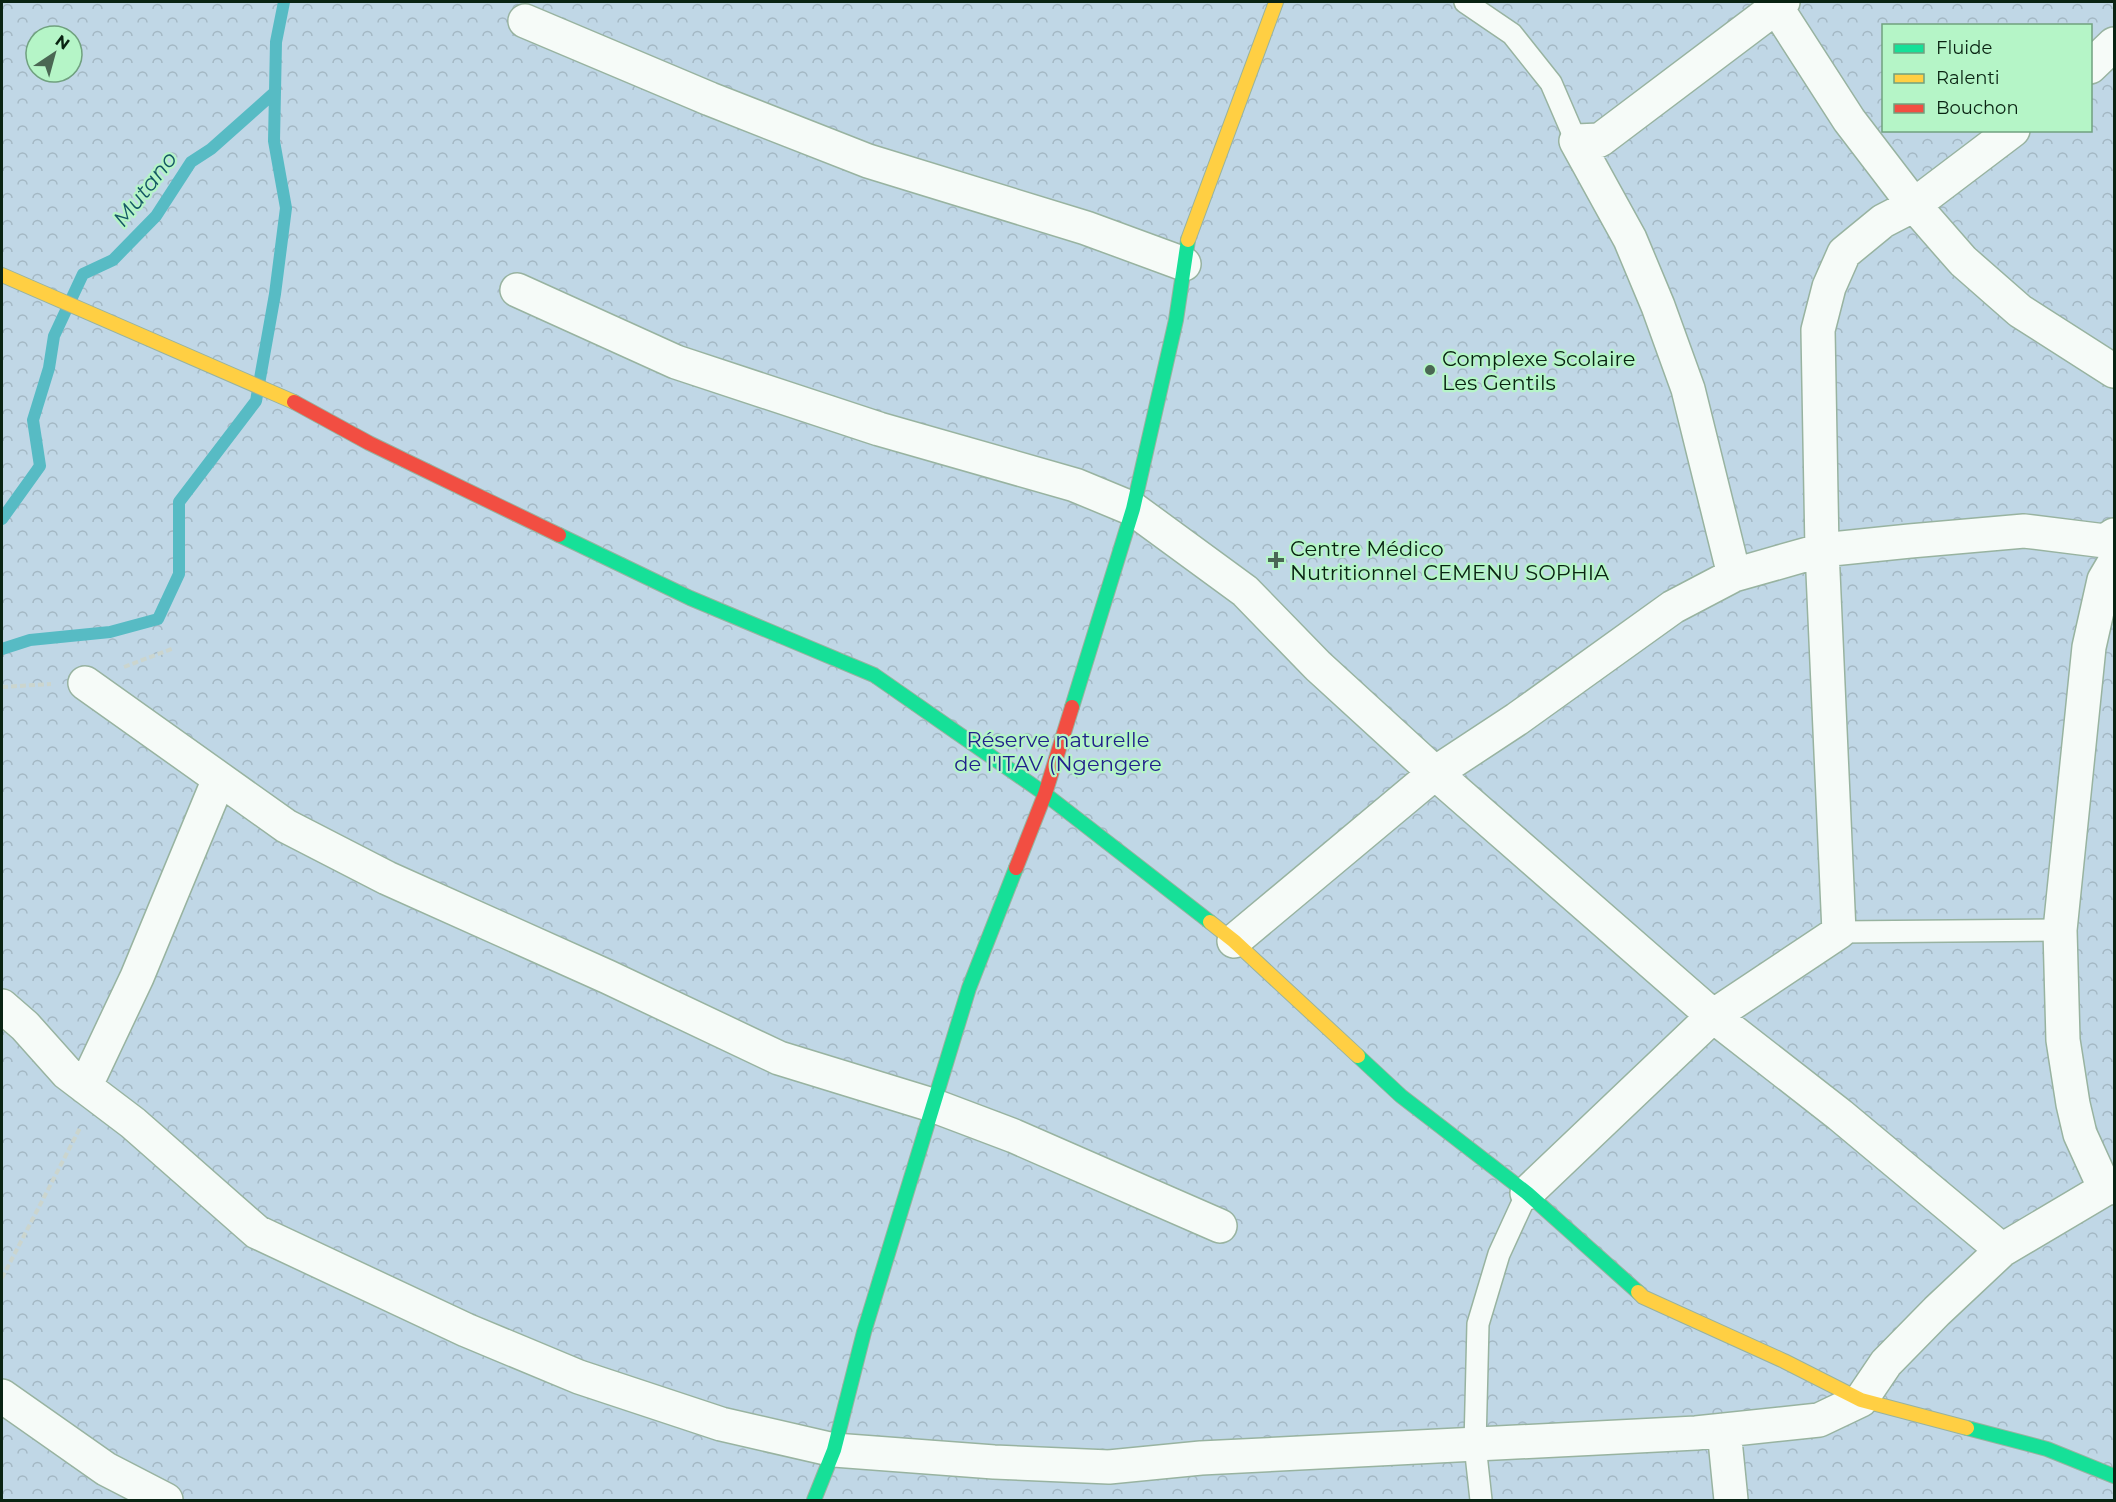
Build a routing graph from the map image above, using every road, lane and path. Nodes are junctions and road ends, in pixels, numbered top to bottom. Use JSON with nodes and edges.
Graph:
{"nodes":[{"id":1,"x":1276,"y":2,"type":"edge"},
{"id":2,"x":1465,"y":2,"type":"edge"},
{"id":3,"x":1777,"y":3,"type":"edge"},
{"id":4,"x":525,"y":21,"type":"dead end"},
{"id":5,"x":2115,"y":44,"type":"edge"},
{"id":6,"x":2092,"y":66,"type":"edge"},
{"id":7,"x":2010,"y":132,"type":"edge"},
{"id":8,"x":1576,"y":141,"type":"junction"},
{"id":9,"x":1914,"y":205,"type":"junction"},
{"id":10,"x":1184,"y":264,"type":"junction"},
{"id":11,"x":2,"y":275,"type":"edge"},
{"id":12,"x":517,"y":290,"type":"dead end"},
{"id":13,"x":2115,"y":371,"type":"edge"},
{"id":14,"x":1133,"y":509,"type":"junction"},
{"id":15,"x":2115,"y":535,"type":"edge"},
{"id":16,"x":1822,"y":550,"type":"junction"},
{"id":17,"x":2115,"y":563,"type":"edge"},
{"id":18,"x":1734,"y":575,"type":"junction"},
{"id":19,"x":85,"y":683,"type":"dead end"},
{"id":20,"x":1435,"y":773,"type":"junction"},
{"id":21,"x":219,"y":779,"type":"junction"},
{"id":22,"x":1045,"y":794,"type":"junction"},
{"id":23,"x":2061,"y":930,"type":"junction"},
{"id":24,"x":1839,"y":932,"type":"junction"},
{"id":25,"x":1234,"y":941,"type":"junction"},
{"id":26,"x":2,"y":1006,"type":"edge"},
{"id":27,"x":1713,"y":1016,"type":"junction"},
{"id":28,"x":91,"y":1091,"type":"junction"},
{"id":29,"x":932,"y":1106,"type":"junction"},
{"id":30,"x":2110,"y":1188,"type":"edge"},
{"id":31,"x":1527,"y":1193,"type":"junction"},
{"id":32,"x":1220,"y":1226,"type":"dead end"},
{"id":33,"x":2002,"y":1250,"type":"junction"},
{"id":34,"x":2,"y":1278,"type":"edge"},
{"id":35,"x":2,"y":1396,"type":"edge"},
{"id":36,"x":1861,"y":1400,"type":"junction"},
{"id":37,"x":1724,"y":1430,"type":"junction"},
{"id":38,"x":1474,"y":1445,"type":"junction"},
{"id":39,"x":834,"y":1450,"type":"junction"},
{"id":40,"x":2115,"y":1476,"type":"edge"},
{"id":41,"x":166,"y":1500,"type":"edge"},
{"id":42,"x":814,"y":1500,"type":"edge"},
{"id":43,"x":1480,"y":1500,"type":"edge"},
{"id":44,"x":1731,"y":1500,"type":"edge"}],
"edges":[{"from":1,"to":10,"type":"street"},
{"from":2,"to":8,"type":"lane"},
{"from":3,"to":8,"type":"street"},
{"from":3,"to":9,"type":"street"},
{"from":4,"to":10,"type":"street"},
{"from":5,"to":6,"type":"street"},
{"from":7,"to":9,"type":"street"},
{"from":8,"to":18,"type":"street"},
{"from":9,"to":13,"type":"street"},
{"from":9,"to":16,"type":"street"},
{"from":10,"to":14,"type":"street"},
{"from":11,"to":22,"type":"street"},
{"from":12,"to":14,"type":"street"},
{"from":14,"to":20,"type":"street"},
{"from":14,"to":22,"type":"street"},
{"from":15,"to":16,"type":"street"},
{"from":16,"to":18,"type":"street"},
{"from":16,"to":24,"type":"street"},
{"from":17,"to":23,"type":"street"},
{"from":18,"to":20,"type":"street"},
{"from":19,"to":21,"type":"street"},
{"from":20,"to":25,"type":"street"},
{"from":20,"to":27,"type":"street"},
{"from":21,"to":28,"type":"street"},
{"from":21,"to":29,"type":"street"},
{"from":22,"to":25,"type":"street"},
{"from":22,"to":29,"type":"street"},
{"from":23,"to":24,"type":"lane"},
{"from":23,"to":30,"type":"street"},
{"from":24,"to":27,"type":"street"},
{"from":25,"to":31,"type":"street"},
{"from":26,"to":28,"type":"street"},
{"from":27,"to":31,"type":"street"},
{"from":27,"to":33,"type":"street"},
{"from":28,"to":34,"type":"path"},
{"from":28,"to":39,"type":"street"},
{"from":29,"to":32,"type":"street"},
{"from":29,"to":39,"type":"street"},
{"from":30,"to":33,"type":"street"},
{"from":31,"to":36,"type":"street"},
{"from":31,"to":38,"type":"lane"},
{"from":33,"to":36,"type":"street"},
{"from":35,"to":41,"type":"street"},
{"from":36,"to":37,"type":"street"},
{"from":36,"to":40,"type":"street"},
{"from":37,"to":38,"type":"street"},
{"from":37,"to":44,"type":"street"},
{"from":38,"to":39,"type":"street"},
{"from":38,"to":43,"type":"lane"},
{"from":39,"to":42,"type":"street"}]}
